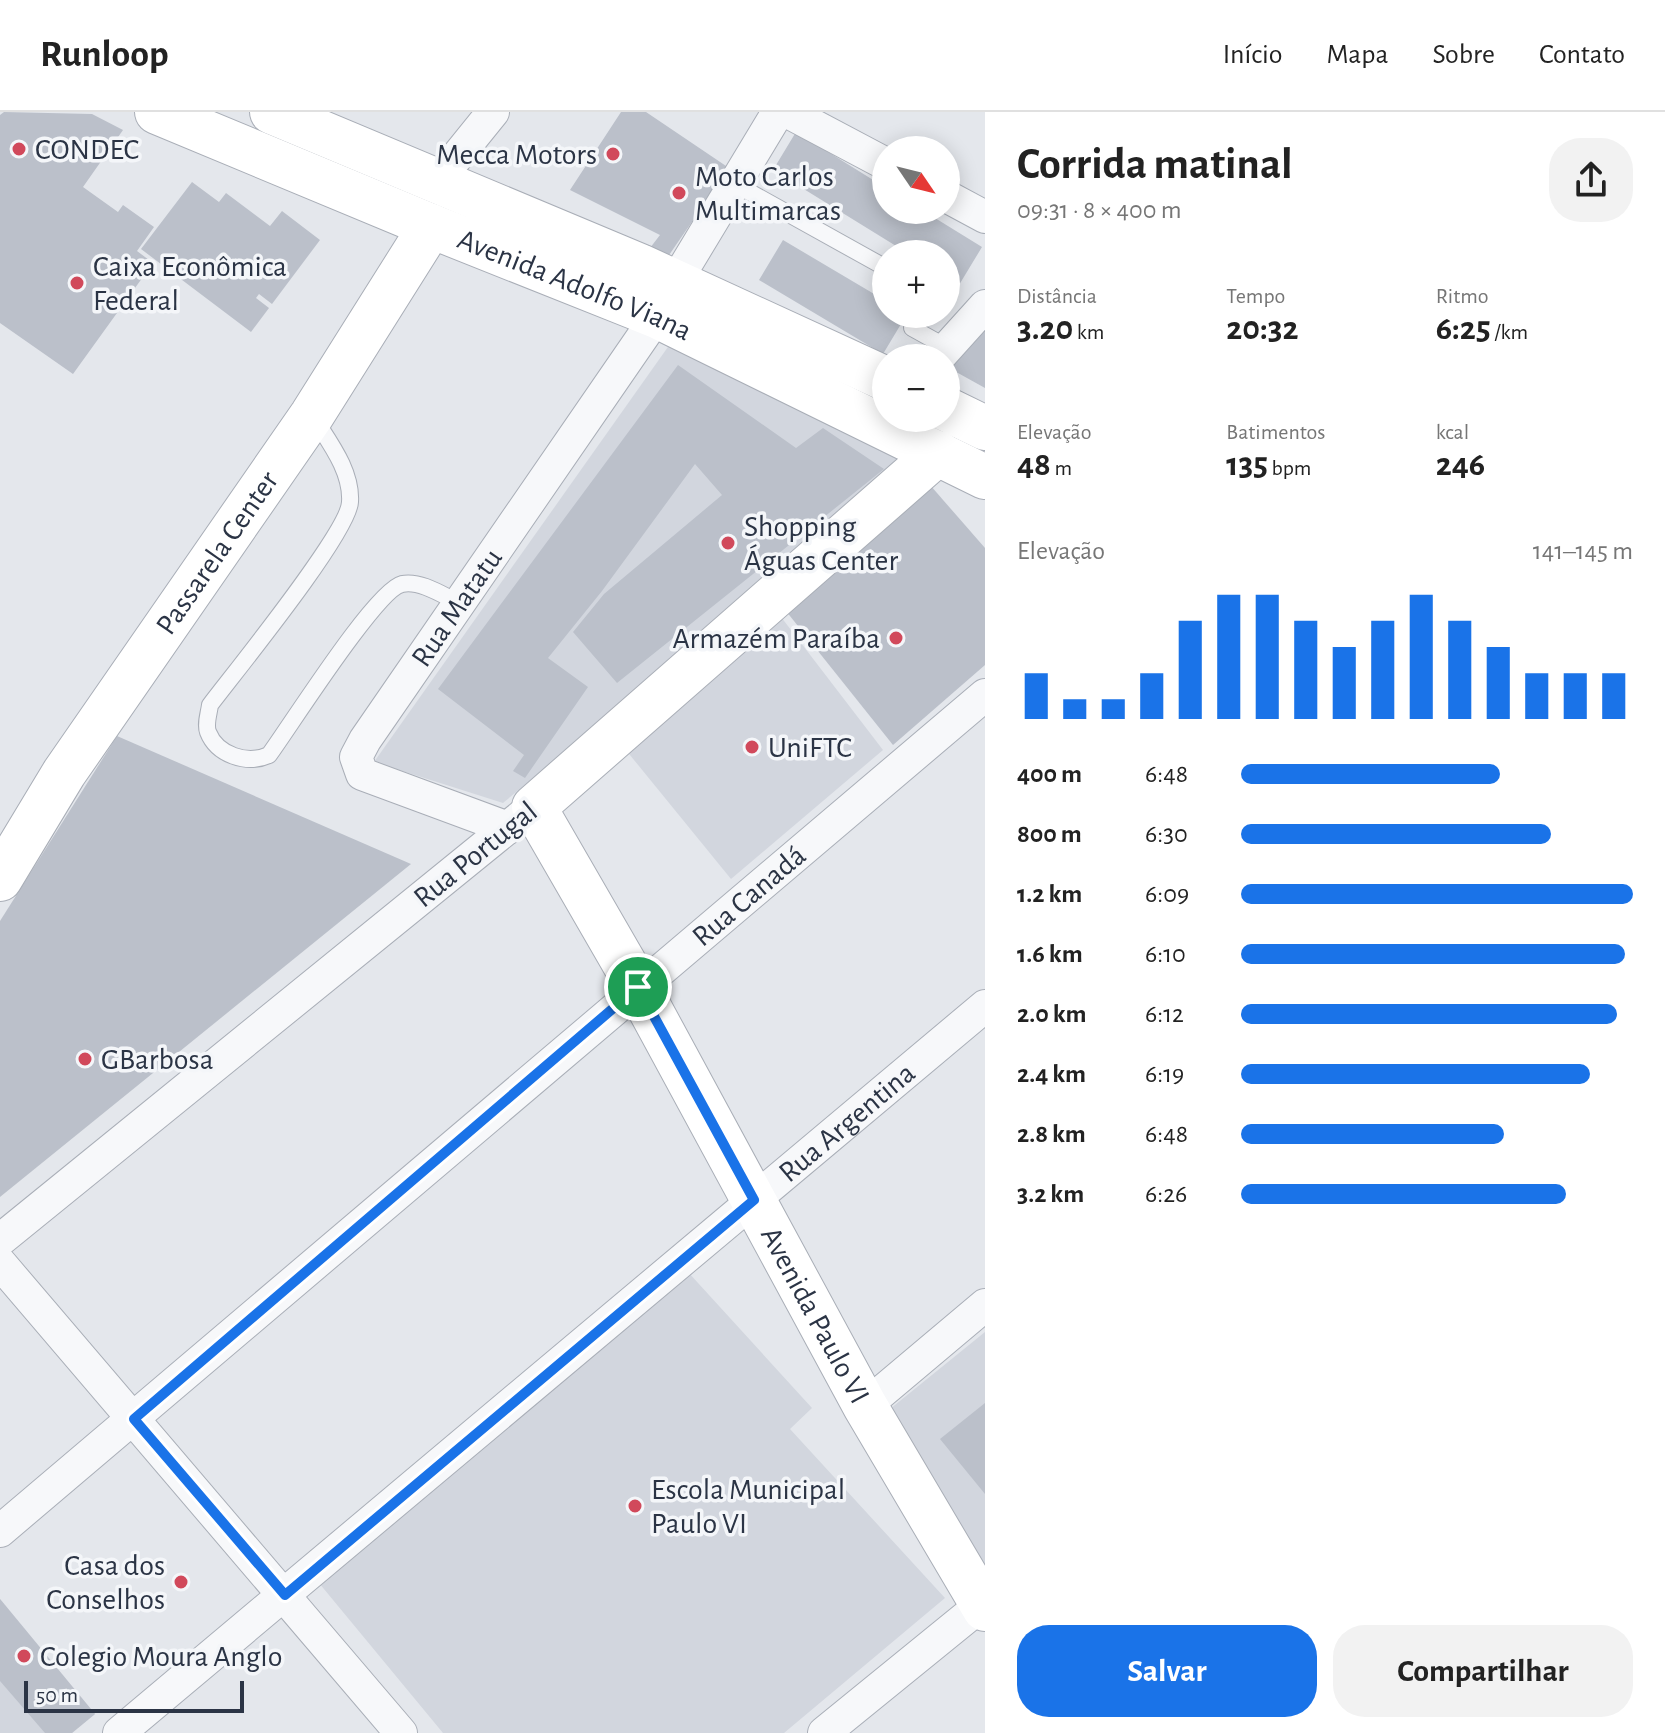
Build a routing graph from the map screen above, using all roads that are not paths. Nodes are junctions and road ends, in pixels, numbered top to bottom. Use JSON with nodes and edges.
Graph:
{"nodes":[{"id":1,"x":157,"y":112,"type":"edge"},
{"id":2,"x":272,"y":112,"type":"edge"},
{"id":3,"x":493,"y":112,"type":"edge"},
{"id":4,"x":778,"y":112,"type":"edge"},
{"id":5,"x":788,"y":112,"type":"edge"},
{"id":6,"x":872,"y":157,"type":"edge"},
{"id":7,"x":438,"y":180,"type":"junction"},
{"id":8,"x":735,"y":184,"type":"junction"},
{"id":9,"x":960,"y":204,"type":"edge"},
{"id":10,"x":985,"y":217,"type":"edge"},
{"id":11,"x":431,"y":226,"type":"junction"},
{"id":12,"x":872,"y":260,"type":"edge"},
{"id":13,"x":667,"y":299,"type":"junction"},
{"id":14,"x":985,"y":306,"type":"edge"},
{"id":15,"x":912,"y":328,"type":"edge"},
{"id":16,"x":932,"y":344,"type":"edge"},
{"id":17,"x":951,"y":344,"type":"edge"},
{"id":18,"x":872,"y":374,"type":"edge"},
{"id":19,"x":312,"y":415,"type":"junction"},
{"id":20,"x":960,"y":416,"type":"edge"},
{"id":21,"x":985,"y":428,"type":"edge"},
{"id":22,"x":938,"y":453,"type":"junction"},
{"id":23,"x":985,"y":477,"type":"edge"},
{"id":24,"x":461,"y":604,"type":"junction"},
{"id":25,"x":985,"y":695,"type":"edge"},
{"id":26,"x":521,"y":817,"type":"junction"},
{"id":27,"x":0,"y":879,"type":"edge"},
{"id":28,"x":638,"y":987,"type":"junction"},
{"id":29,"x":985,"y":1006,"type":"edge"},
{"id":30,"x":754,"y":1200,"type":"junction"},
{"id":31,"x":0,"y":1240,"type":"edge"},
{"id":32,"x":0,"y":1263,"type":"edge"},
{"id":33,"x":985,"y":1305,"type":"edge"},
{"id":34,"x":865,"y":1406,"type":"junction"},
{"id":35,"x":134,"y":1419,"type":"junction"},
{"id":36,"x":0,"y":1531,"type":"edge"},
{"id":37,"x":285,"y":1595,"type":"junction"},
{"id":38,"x":984,"y":1605,"type":"edge"},
{"id":39,"x":119,"y":1733,"type":"edge"},
{"id":40,"x":401,"y":1733,"type":"edge"},
{"id":41,"x":824,"y":1733,"type":"edge"}],
"edges":[{"from":1,"to":11,"type":"street","name":"Avenida Adolfo Viana"},
{"from":2,"to":7,"type":"street","name":"Avenida Adolfo Viana"},
{"from":3,"to":7,"type":"street"},
{"from":4,"to":8,"type":"street","name":"Rua Matatu"},
{"from":5,"to":6,"type":"street"},
{"from":7,"to":13,"type":"street","name":"Avenida Adolfo Viana"},
{"from":8,"to":12,"type":"lane"},
{"from":8,"to":13,"type":"street","name":"Rua Matatu"},
{"from":9,"to":10,"type":"street"},
{"from":11,"to":13,"type":"street","name":"Avenida Adolfo Viana"},
{"from":11,"to":19,"type":"street","name":"Passarela Center"},
{"from":13,"to":18,"type":"street","name":"Avenida Adolfo Viana"},
{"from":13,"to":22,"type":"street","name":"Avenida Adolfo Viana"},
{"from":13,"to":24,"type":"street","name":"Rua Matatu"},
{"from":14,"to":17,"type":"street"},
{"from":15,"to":16,"type":"lane"},
{"from":19,"to":24,"type":"lane"},
{"from":19,"to":27,"type":"street","name":"Passarela Center"},
{"from":20,"to":21,"type":"street"},
{"from":22,"to":23,"type":"street","name":"Avenida Adolfo Viana"},
{"from":22,"to":26,"type":"street","name":"Rua Portugal"},
{"from":24,"to":26,"type":"street","name":"Rua Matatu"},
{"from":25,"to":28,"type":"street","name":"Rua Canadá"},
{"from":26,"to":28,"type":"street","name":"Avenida Paulo VI"},
{"from":26,"to":31,"type":"street","name":"Rua Portugal"},
{"from":28,"to":30,"type":"street","name":"Avenida Paulo VI"},
{"from":28,"to":35,"type":"street","name":"Rua Canadá"},
{"from":29,"to":30,"type":"street","name":"Rua Argentina"},
{"from":30,"to":34,"type":"street","name":"Avenida Paulo VI"},
{"from":30,"to":37,"type":"street","name":"Rua Argentina"},
{"from":32,"to":35,"type":"street"},
{"from":33,"to":34,"type":"street"},
{"from":34,"to":38,"type":"street","name":"Avenida Paulo VI"},
{"from":35,"to":36,"type":"street","name":"Rua Canadá"},
{"from":35,"to":37,"type":"street"},
{"from":37,"to":39,"type":"street","name":"Rua Argentina"},
{"from":37,"to":40,"type":"street"},
{"from":38,"to":41,"type":"street"}]}
